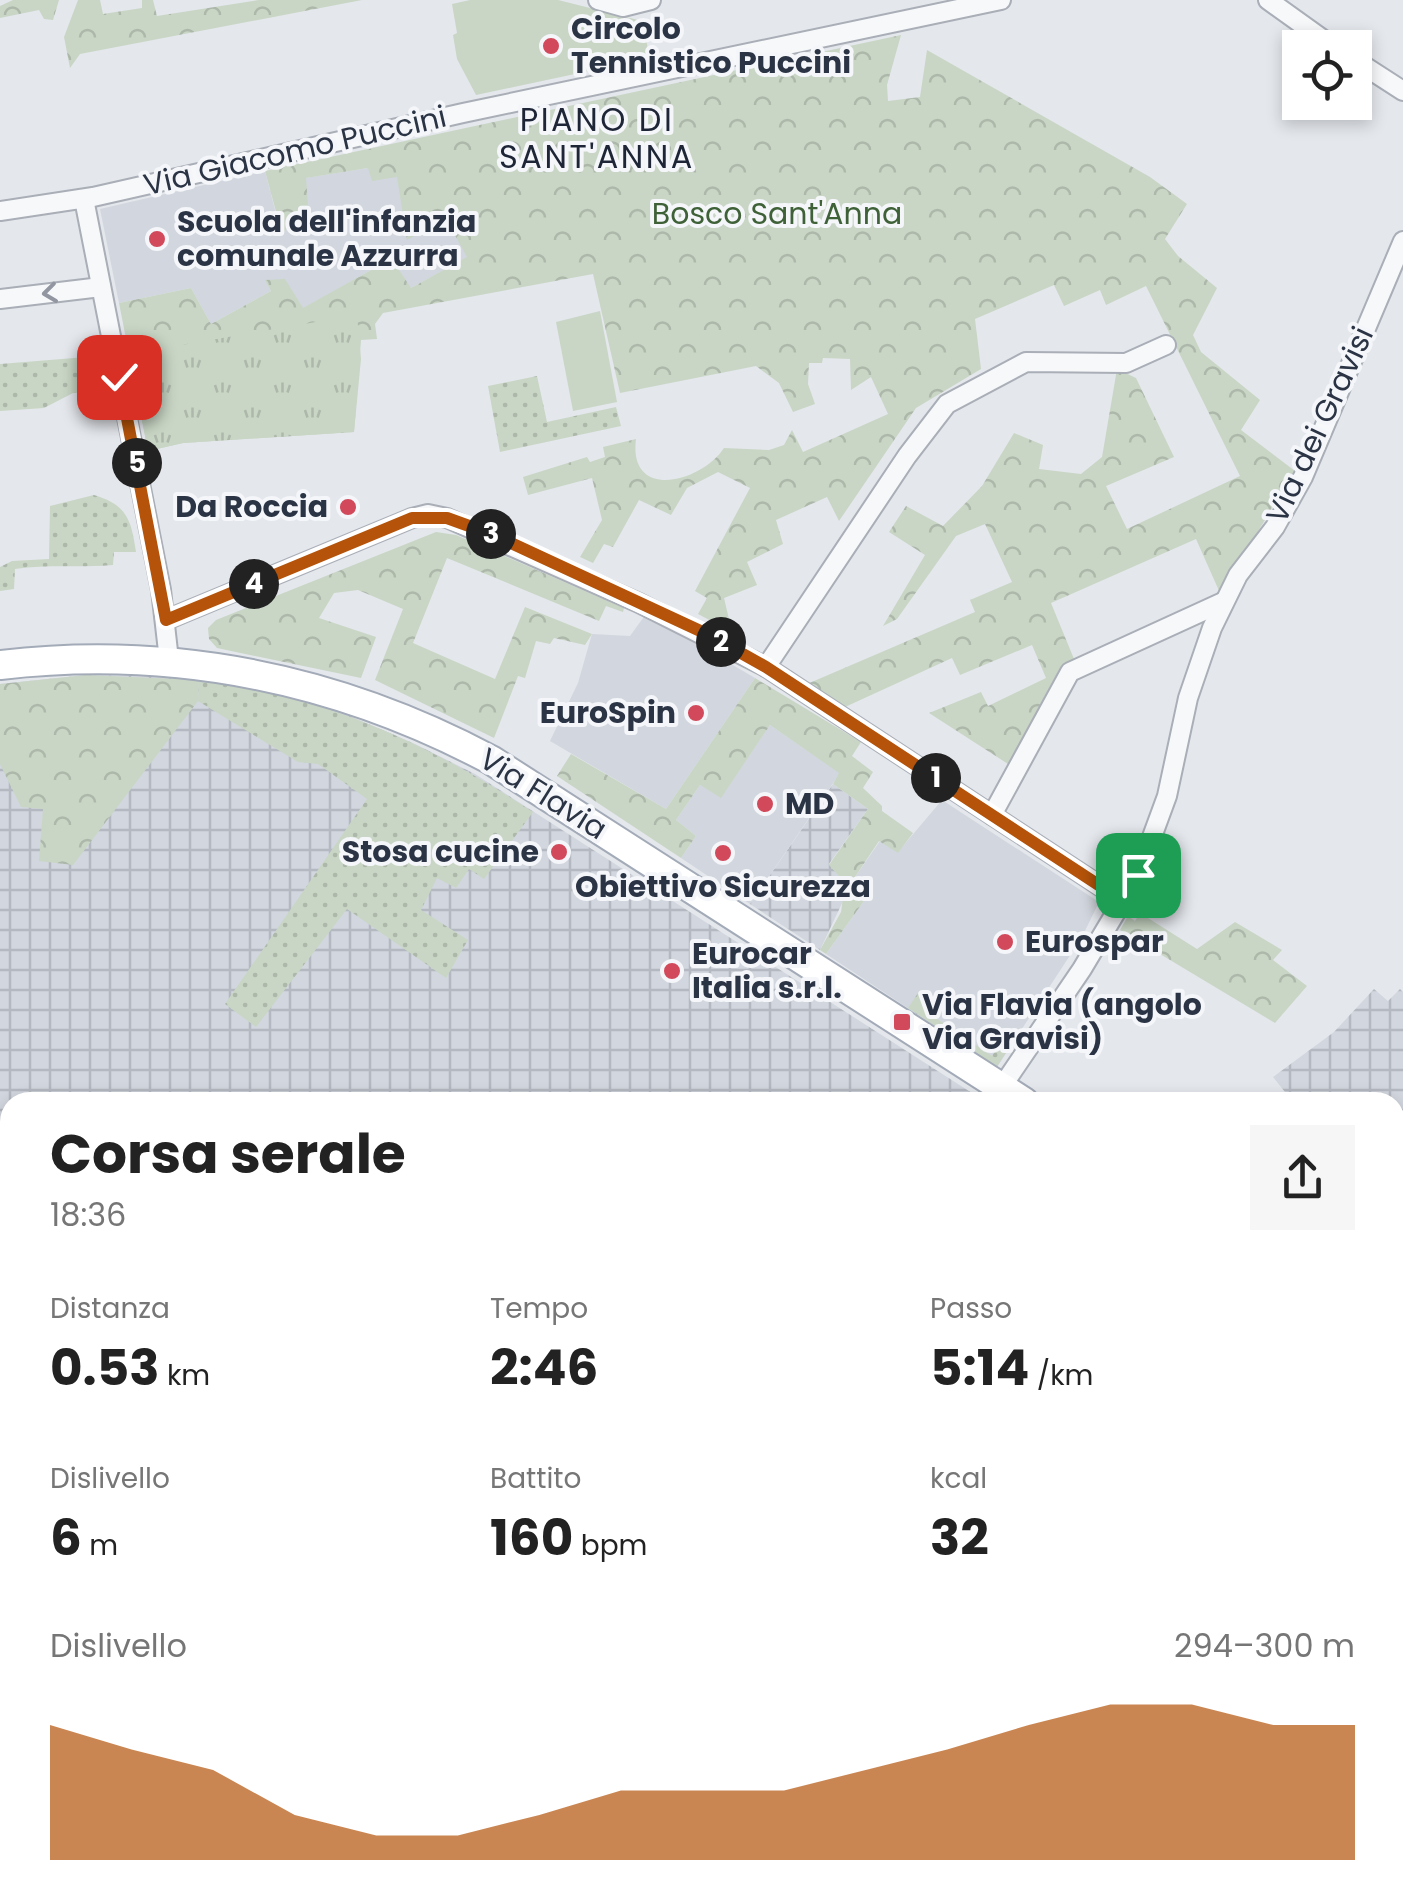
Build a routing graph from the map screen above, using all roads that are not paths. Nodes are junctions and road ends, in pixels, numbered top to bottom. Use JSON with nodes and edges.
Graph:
{"nodes":[{"id":1,"x":598,"y":0,"type":"edge"},
{"id":2,"x":651,"y":0,"type":"edge"},
{"id":3,"x":1001,"y":0,"type":"edge"},
{"id":4,"x":1268,"y":0,"type":"edge"},
{"id":5,"x":619,"y":3,"type":"edge"},
{"id":6,"x":935,"y":7,"type":"edge"},
{"id":7,"x":1310,"y":30,"type":"edge"},
{"id":8,"x":1372,"y":71,"type":"edge"},
{"id":9,"x":1403,"y":91,"type":"edge"},
{"id":10,"x":84,"y":199,"type":"junction"},
{"id":11,"x":0,"y":210,"type":"edge"},
{"id":12,"x":1403,"y":240,"type":"edge"},
{"id":13,"x":101,"y":287,"type":"junction"},
{"id":14,"x":0,"y":299,"type":"edge"},
{"id":15,"x":1166,"y":345,"type":"dead end"},
{"id":16,"x":1224,"y":602,"type":"junction"},
{"id":17,"x":166,"y":620,"type":"junction"},
{"id":18,"x":168,"y":660,"type":"junction"},
{"id":19,"x":0,"y":665,"type":"edge"},
{"id":20,"x":766,"y":667,"type":"junction"},
{"id":21,"x":992,"y":814,"type":"junction"},
{"id":22,"x":1123,"y":901,"type":"junction"},
{"id":23,"x":1003,"y":1092,"type":"edge"},
{"id":24,"x":1011,"y":1092,"type":"edge"}],
"edges":[{"from":1,"to":5,"type":"street"},
{"from":2,"to":5,"type":"street"},
{"from":3,"to":6,"type":"street","name":"Via Giacomo Puccini"},
{"from":4,"to":7,"type":"street"},
{"from":6,"to":10,"type":"street","name":"Via Giacomo Puccini"},
{"from":8,"to":9,"type":"street"},
{"from":10,"to":11,"type":"street","name":"Via Giacomo Puccini"},
{"from":10,"to":13,"type":"street"},
{"from":12,"to":16,"type":"street","name":"Via dei Gravisi"},
{"from":13,"to":14,"type":"street","one_way":true},
{"from":13,"to":17,"type":"street"},
{"from":15,"to":20,"type":"street"},
{"from":16,"to":21,"type":"street"},
{"from":16,"to":22,"type":"street","name":"Via dei Gravisi"},
{"from":17,"to":18,"type":"street"},
{"from":17,"to":20,"type":"street"},
{"from":18,"to":19,"type":"main road","name":"Via Flavia"},
{"from":18,"to":23,"type":"main road","name":"Via Flavia"},
{"from":20,"to":21,"type":"street"},
{"from":21,"to":22,"type":"street"},
{"from":22,"to":24,"type":"street","name":"Via dei Gravisi"}]}
